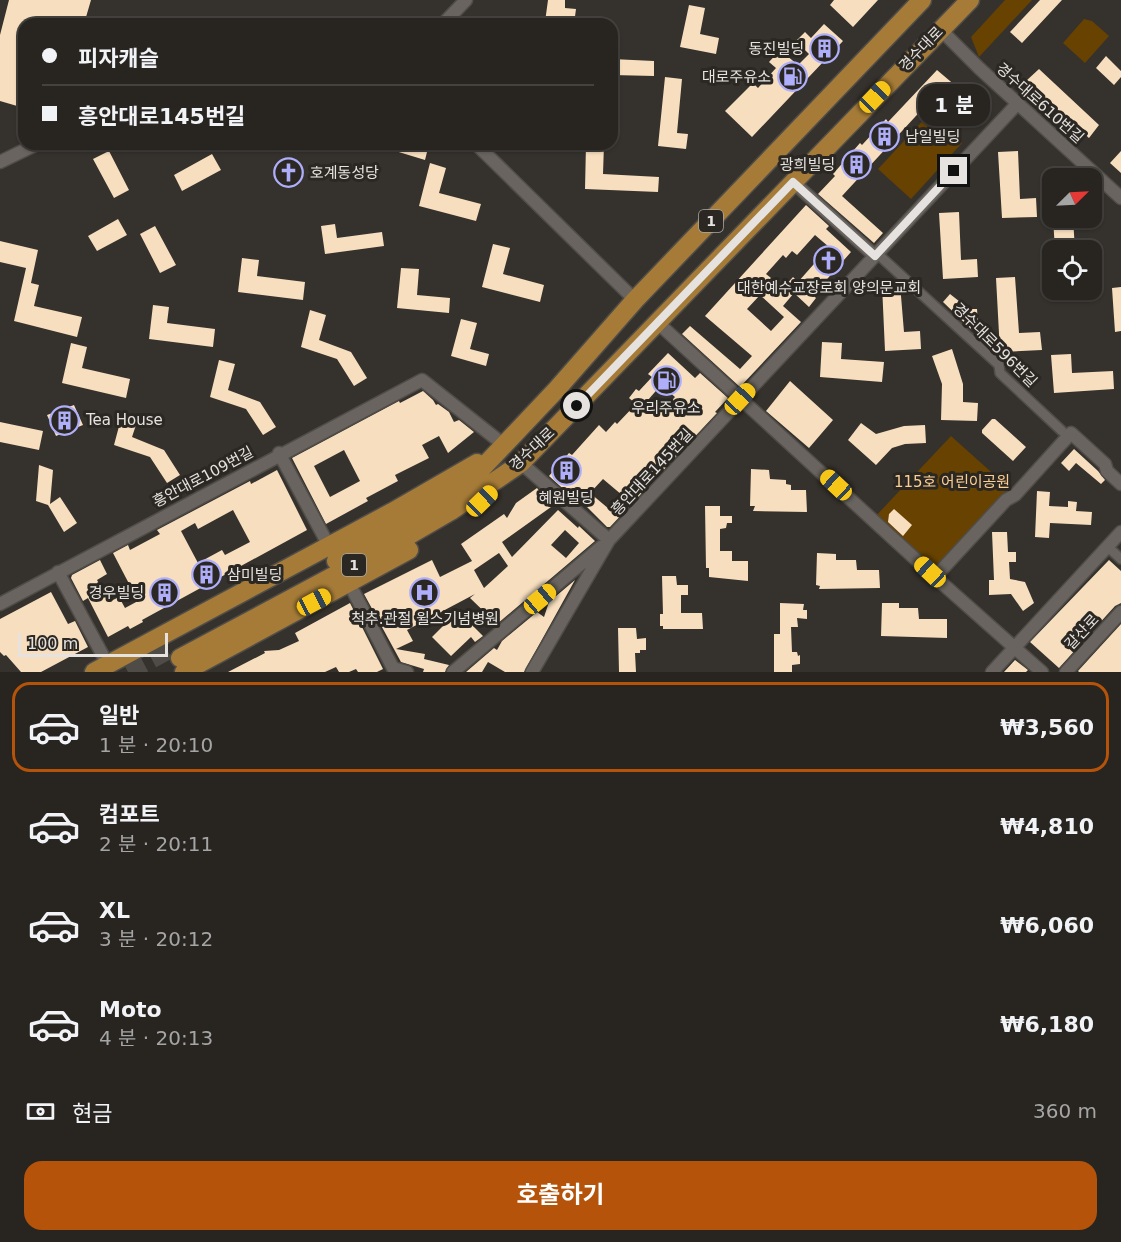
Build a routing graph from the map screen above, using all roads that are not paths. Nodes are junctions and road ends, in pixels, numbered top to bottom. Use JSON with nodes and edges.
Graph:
{"nodes":[{"id":1,"x":466,"y":0,"type":"edge"},
{"id":2,"x":970,"y":0,"type":"edge"},
{"id":3,"x":916,"y":2,"type":"edge"},
{"id":4,"x":449,"y":18,"type":"edge"},
{"id":5,"x":940,"y":29,"type":"junction"},
{"id":6,"x":1018,"y":103,"type":"junction"},
{"id":7,"x":25,"y":150,"type":"edge"},
{"id":8,"x":482,"y":150,"type":"edge"},
{"id":9,"x":0,"y":162,"type":"edge"},
{"id":10,"x":793,"y":182,"type":"junction"},
{"id":11,"x":1121,"y":198,"type":"edge"},
{"id":12,"x":878,"y":256,"type":"junction"},
{"id":13,"x":635,"y":300,"type":"junction"},
{"id":14,"x":658,"y":322,"type":"junction"},
{"id":15,"x":422,"y":380,"type":"joint"},
{"id":16,"x":740,"y":399,"type":"junction"},
{"id":17,"x":1066,"y":432,"type":"junction"},
{"id":18,"x":504,"y":445,"type":"junction"},
{"id":19,"x":279,"y":453,"type":"junction"},
{"id":20,"x":520,"y":463,"type":"junction"},
{"id":21,"x":1121,"y":484,"type":"edge"},
{"id":22,"x":1121,"y":532,"type":"edge"},
{"id":23,"x":609,"y":540,"type":"junction"},
{"id":24,"x":329,"y":546,"type":"junction"},
{"id":25,"x":1108,"y":547,"type":"junction"},
{"id":26,"x":1121,"y":559,"type":"edge"},
{"id":27,"x":58,"y":572,"type":"junction"},
{"id":28,"x":935,"y":577,"type":"junction"},
{"id":29,"x":349,"y":582,"type":"junction"},
{"id":30,"x":0,"y":604,"type":"edge"},
{"id":31,"x":1121,"y":612,"type":"edge"},
{"id":32,"x":1015,"y":647,"type":"junction"},
{"id":33,"x":181,"y":664,"type":"edge"},
{"id":34,"x":108,"y":670,"type":"edge"},
{"id":35,"x":392,"y":670,"type":"edge"},
{"id":36,"x":407,"y":672,"type":"edge"},
{"id":37,"x":453,"y":672,"type":"edge"},
{"id":38,"x":532,"y":672,"type":"edge"},
{"id":39,"x":992,"y":672,"type":"edge"},
{"id":40,"x":1042,"y":672,"type":"edge"},
{"id":41,"x":1066,"y":672,"type":"edge"}],
"edges":[{"from":1,"to":4,"type":"street"},
{"from":2,"to":5,"type":"main road","name":"경수대로","number":"1"},
{"from":3,"to":13,"type":"main road","name":"경수대로","number":"1"},
{"from":5,"to":6,"type":"street","name":"경수대로610번길"},
{"from":5,"to":10,"type":"main road","name":"경수대로","number":"1"},
{"from":6,"to":11,"type":"street","name":"경수대로610번길"},
{"from":6,"to":12,"type":"street","name":"흥안대로145번길"},
{"from":7,"to":9,"type":"street"},
{"from":8,"to":13,"type":"street"},
{"from":10,"to":12,"type":"street","name":"경수대로596번길"},
{"from":10,"to":14,"type":"main road","name":"경수대로","number":"1"},
{"from":12,"to":16,"type":"street","name":"흥안대로145번길"},
{"from":12,"to":17,"type":"street","name":"경수대로596번길"},
{"from":13,"to":18,"type":"main road","name":"경수대로","number":"1"},
{"from":14,"to":16,"type":"street"},
{"from":14,"to":20,"type":"main road","name":"경수대로","number":"1"},
{"from":15,"to":18,"type":"street","name":"경수대로"},
{"from":15,"to":19,"type":"street","name":"흥안대로109번길"},
{"from":16,"to":23,"type":"street","name":"흥안대로145번길"},
{"from":16,"to":28,"type":"street"},
{"from":17,"to":21,"type":"street","name":"경수대로596번길"},
{"from":17,"to":28,"type":"street"},
{"from":18,"to":24,"type":"main road"},
{"from":18,"to":33,"type":"main road","name":"경수대로","number":"1"},
{"from":19,"to":24,"type":"street"},
{"from":19,"to":27,"type":"street","name":"흥안대로109번길"},
{"from":20,"to":23,"type":"street"},
{"from":20,"to":29,"type":"main road"},
{"from":20,"to":33,"type":"main road","name":"경수대로","number":"1"},
{"from":22,"to":25,"type":"street"},
{"from":23,"to":37,"type":"street"},
{"from":23,"to":38,"type":"street","name":"흥안대로145번길"},
{"from":24,"to":34,"type":"main road"},
{"from":25,"to":26,"type":"street"},
{"from":25,"to":32,"type":"street"},
{"from":27,"to":30,"type":"street","name":"흥안대로109번길"},
{"from":27,"to":34,"type":"street"},
{"from":28,"to":32,"type":"street"},
{"from":29,"to":33,"type":"main road"},
{"from":29,"to":35,"type":"street"},
{"from":31,"to":41,"type":"street","name":"갈산로"},
{"from":32,"to":39,"type":"street"},
{"from":32,"to":40,"type":"street"},
{"from":35,"to":36,"type":"street"}]}
